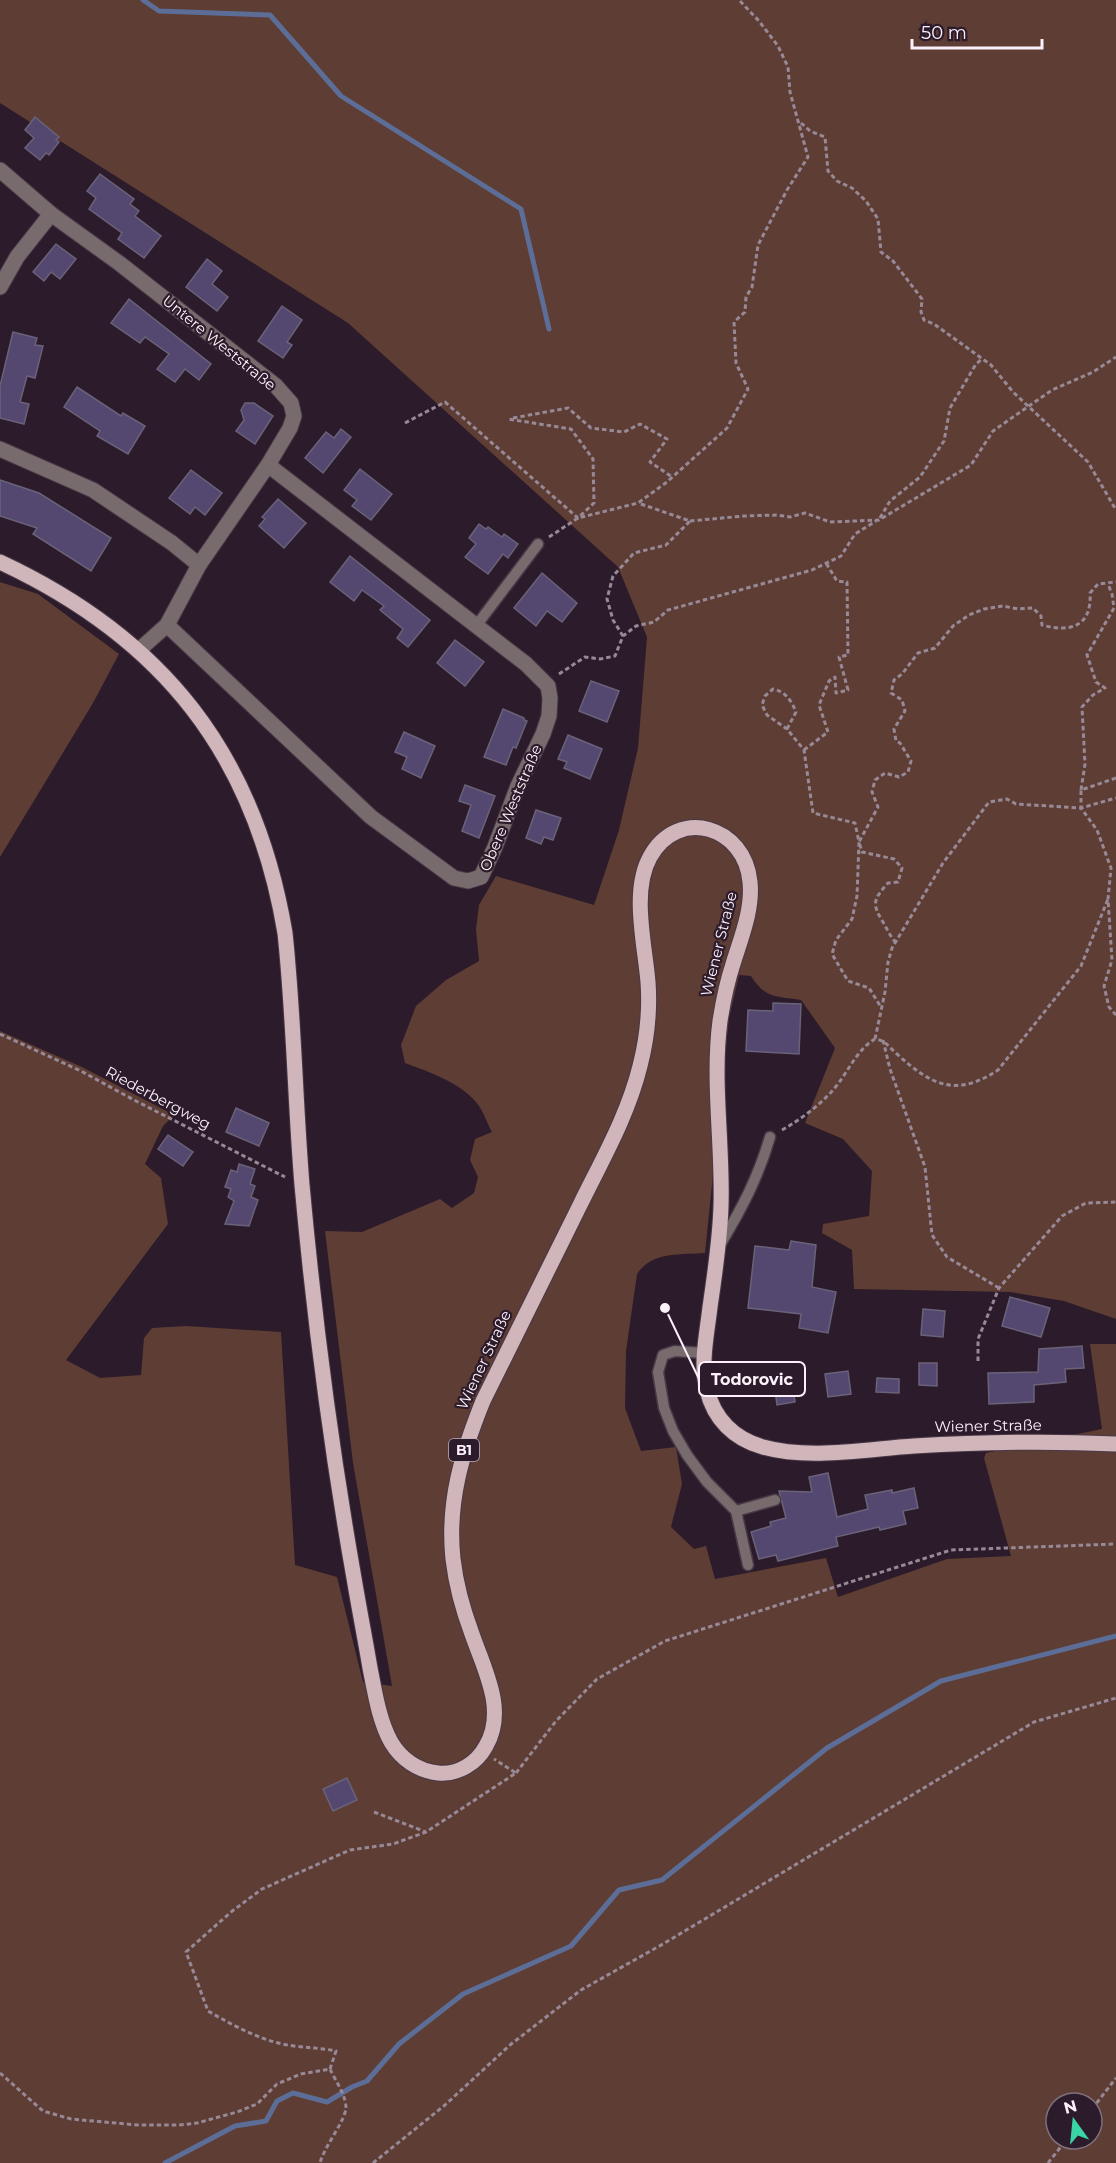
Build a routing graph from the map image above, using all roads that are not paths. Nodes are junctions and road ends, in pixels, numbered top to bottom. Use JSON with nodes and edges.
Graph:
{"nodes":[{"id":1,"x":0,"y":170,"type":"edge"},
{"id":2,"x":51,"y":214,"type":"junction"},
{"id":3,"x":0,"y":287,"type":"edge"},
{"id":4,"x":0,"y":449,"type":"edge"},
{"id":5,"x":268,"y":465,"type":"junction"},
{"id":6,"x":538,"y":544,"type":"road end"},
{"id":7,"x":0,"y":562,"type":"edge"},
{"id":8,"x":199,"y":564,"type":"junction"},
{"id":9,"x":167,"y":625,"type":"junction"},
{"id":10,"x":476,"y":626,"type":"junction"},
{"id":11,"x":139,"y":650,"type":"junction"},
{"id":12,"x":770,"y":1137,"type":"road end"},
{"id":13,"x":718,"y":1248,"type":"junction"},
{"id":14,"x":705,"y":1353,"type":"junction"},
{"id":15,"x":1116,"y":1444,"type":"edge"},
{"id":16,"x":775,"y":1500,"type":"dead end"},
{"id":17,"x":736,"y":1511,"type":"junction"},
{"id":18,"x":748,"y":1565,"type":"dead end"}],
"edges":[{"from":1,"to":2,"type":"street","name":"Untere Weststraße"},
{"from":2,"to":3,"type":"street"},
{"from":2,"to":5,"type":"street","name":"Untere Weststraße"},
{"from":4,"to":8,"type":"street"},
{"from":5,"to":8,"type":"street","name":"Untere Weststraße"},
{"from":5,"to":10,"type":"street"},
{"from":6,"to":10,"type":"lane"},
{"from":7,"to":11,"type":"main road"},
{"from":8,"to":9,"type":"street","name":"Untere Weststraße"},
{"from":9,"to":10,"type":"street","name":"Obere Weststraße"},
{"from":9,"to":11,"type":"street","name":"Untere Weststraße"},
{"from":11,"to":13,"type":"main road","name":"Wiener Straße","number":"B1"},
{"from":12,"to":13,"type":"lane"},
{"from":13,"to":14,"type":"main road","name":"Wiener Straße","number":"B1"},
{"from":14,"to":15,"type":"main road","name":"Wiener Straße","number":"B1"},
{"from":14,"to":17,"type":"lane"},
{"from":16,"to":17,"type":"lane"},
{"from":17,"to":18,"type":"lane"}]}
